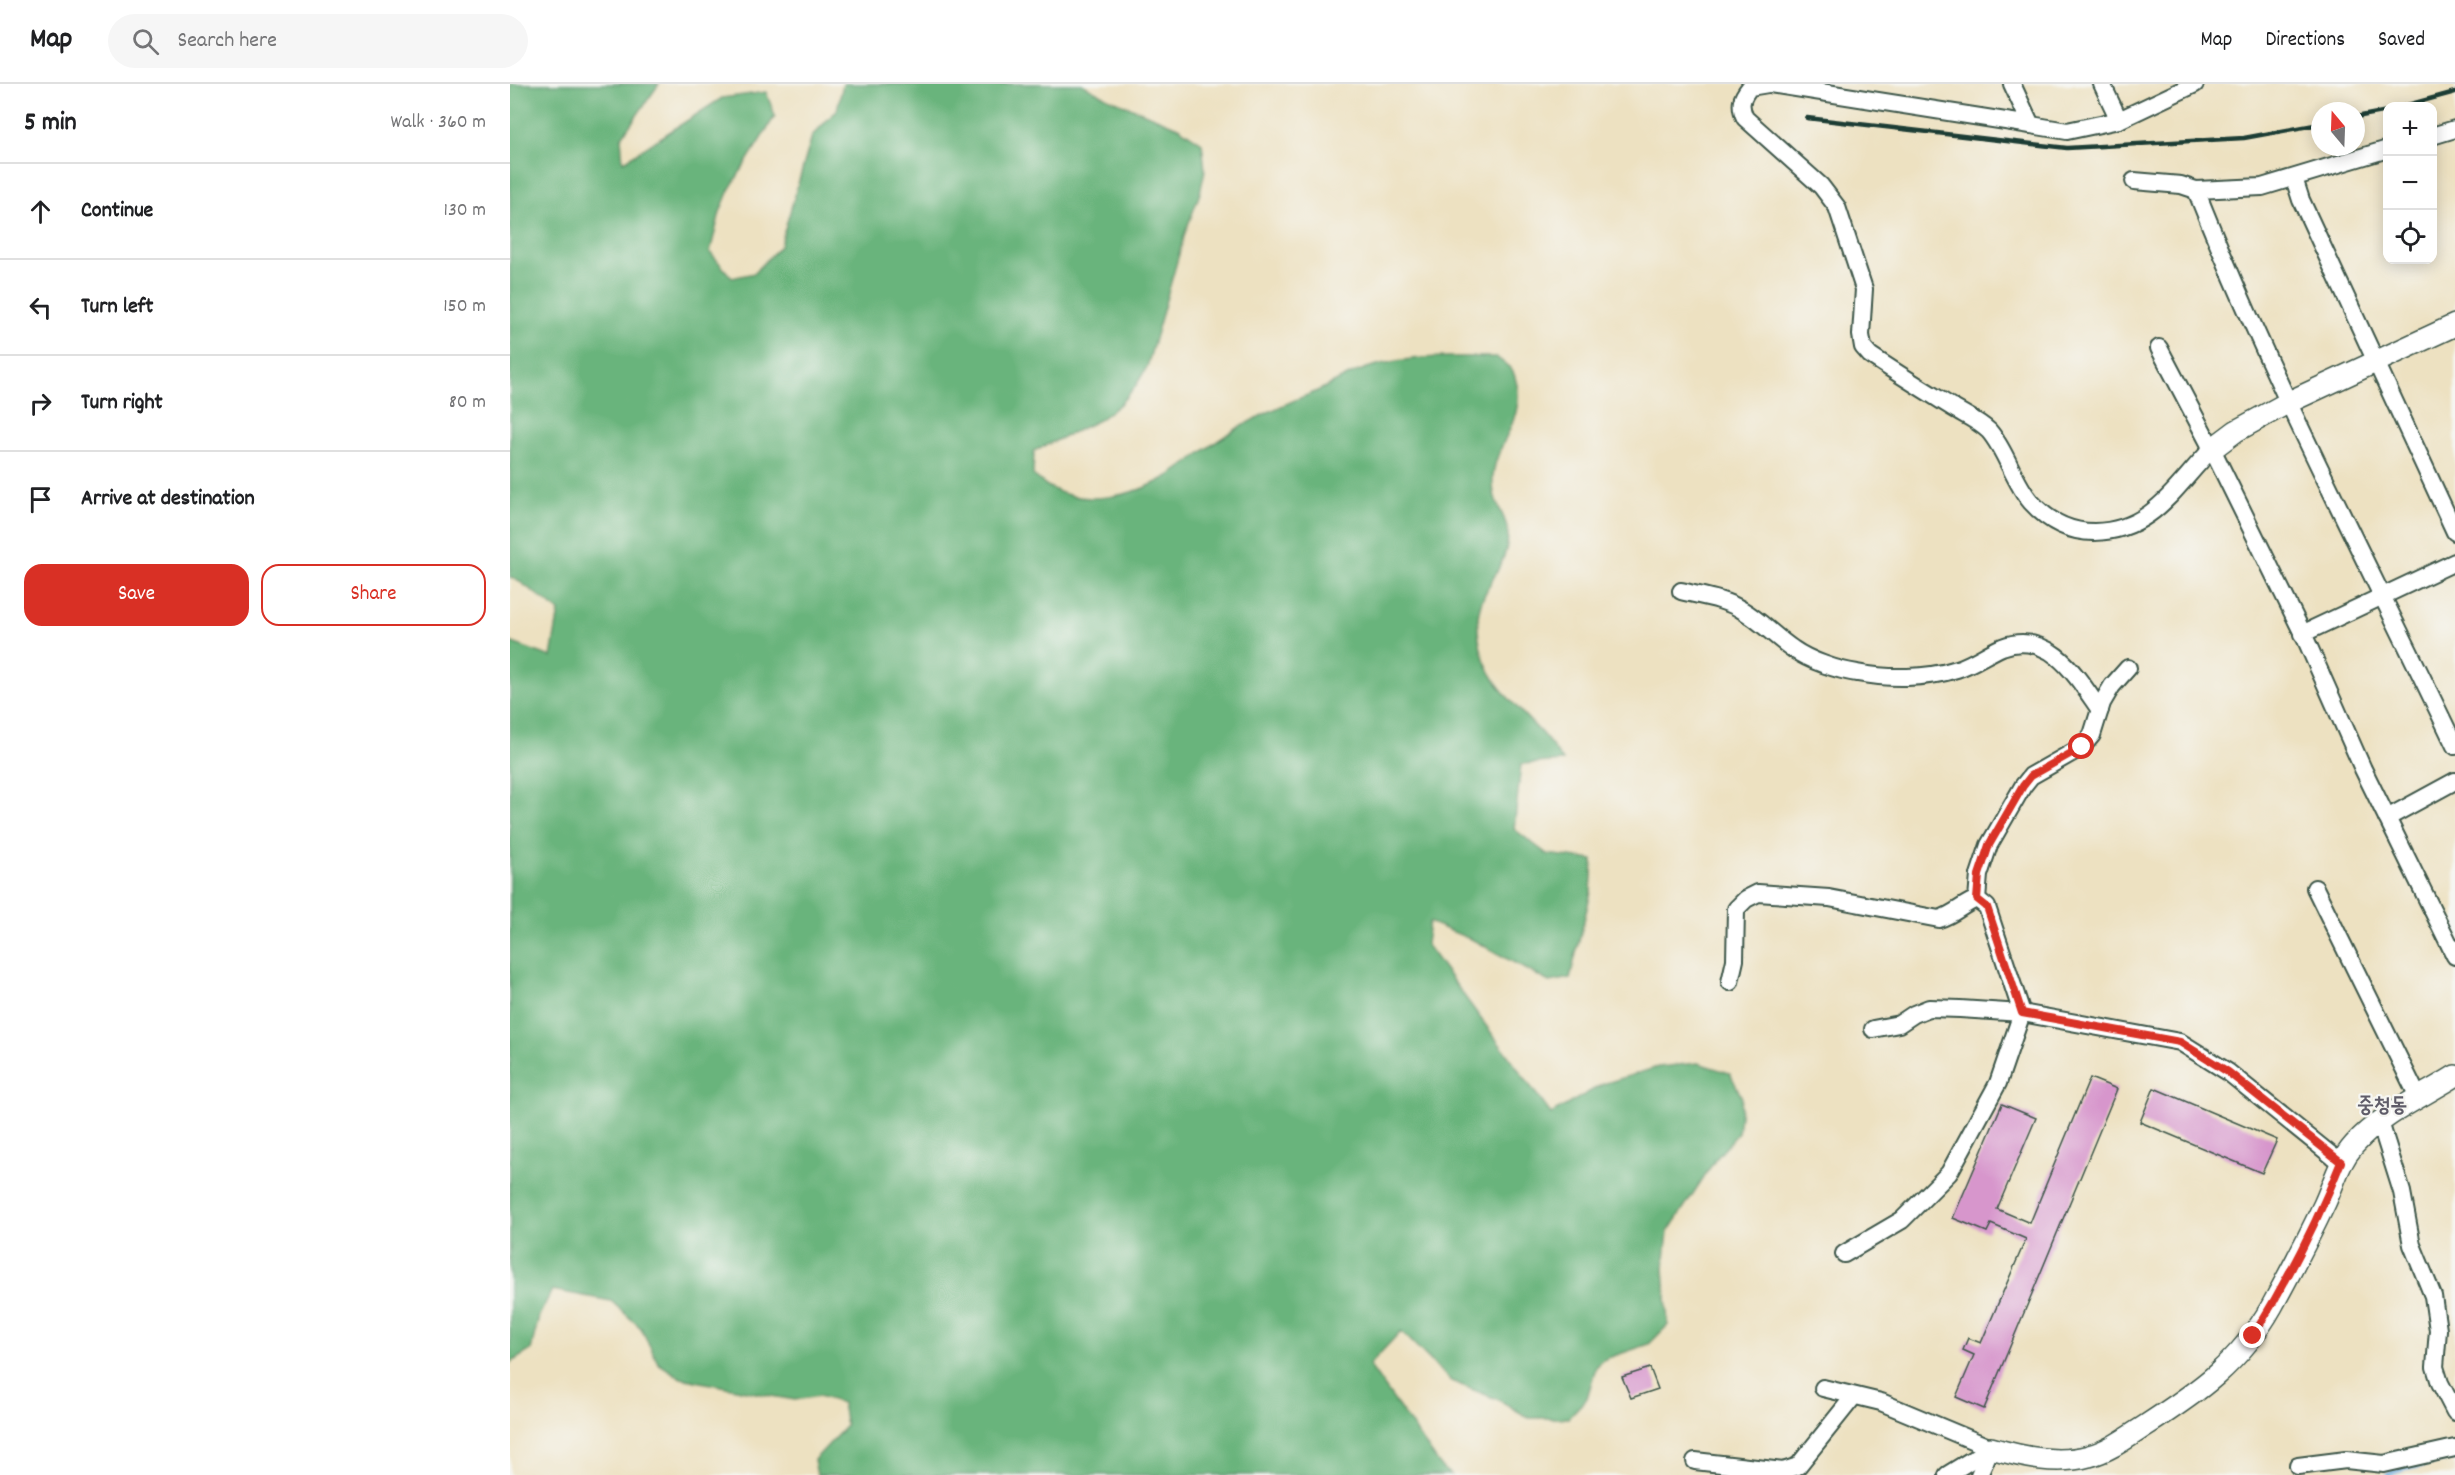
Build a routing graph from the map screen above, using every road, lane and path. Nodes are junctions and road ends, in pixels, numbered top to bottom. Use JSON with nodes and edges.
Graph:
{"nodes":[{"id":1,"x":1768,"y":84,"type":"edge"},
{"id":2,"x":2012,"y":84,"type":"edge"},
{"id":3,"x":2102,"y":84,"type":"edge"},
{"id":4,"x":2195,"y":84,"type":"edge"},
{"id":5,"x":2119,"y":120,"type":"junction"},
{"id":6,"x":2031,"y":125,"type":"junction"},
{"id":7,"x":2455,"y":129,"type":"edge"},
{"id":8,"x":2437,"y":135,"type":"edge"},
{"id":9,"x":2383,"y":151,"type":"edge"},
{"id":10,"x":2294,"y":178,"type":"junction"},
{"id":11,"x":2134,"y":181,"type":"dead end"},
{"id":12,"x":2196,"y":190,"type":"junction"},
{"id":13,"x":2455,"y":325,"type":"edge"},
{"id":14,"x":2159,"y":348,"type":"dead end"},
{"id":15,"x":2378,"y":362,"type":"junction"},
{"id":16,"x":2289,"y":402,"type":"junction"},
{"id":17,"x":2212,"y":449,"type":"junction"},
{"id":18,"x":2455,"y":532,"type":"edge"},
{"id":19,"x":2455,"y":562,"type":"edge"},
{"id":20,"x":1681,"y":591,"type":"dead end"},
{"id":21,"x":2384,"y":595,"type":"junction"},
{"id":22,"x":2302,"y":634,"type":"junction"},
{"id":23,"x":2128,"y":668,"type":"dead end"},
{"id":24,"x":2100,"y":710,"type":"junction"},
{"id":25,"x":2455,"y":746,"type":"edge"},
{"id":26,"x":2455,"y":781,"type":"edge"},
{"id":27,"x":2387,"y":818,"type":"junction"},
{"id":28,"x":2315,"y":888,"type":"dead end"},
{"id":29,"x":1977,"y":899,"type":"junction"},
{"id":30,"x":2455,"y":956,"type":"edge"},
{"id":31,"x":1730,"y":982,"type":"dead end"},
{"id":32,"x":2022,"y":1013,"type":"junction"},
{"id":33,"x":1873,"y":1029,"type":"dead end"},
{"id":34,"x":2455,"y":1076,"type":"edge"},
{"id":35,"x":2419,"y":1099,"type":"junction"},
{"id":36,"x":2380,"y":1122,"type":"junction"},
{"id":37,"x":2341,"y":1162,"type":"junction"},
{"id":38,"x":1844,"y":1254,"type":"dead end"},
{"id":39,"x":1823,"y":1388,"type":"dead end"},
{"id":40,"x":1854,"y":1396,"type":"junction"},
{"id":41,"x":2455,"y":1413,"type":"edge"},
{"id":42,"x":1991,"y":1448,"type":"junction"},
{"id":43,"x":2455,"y":1448,"type":"edge"},
{"id":44,"x":1695,"y":1461,"type":"dead end"},
{"id":45,"x":2298,"y":1466,"type":"dead end"},
{"id":46,"x":1947,"y":1475,"type":"edge"},
{"id":47,"x":1979,"y":1475,"type":"edge"}],
"edges":[{"from":1,"to":6,"type":"street"},
{"from":1,"to":17,"type":"street"},
{"from":2,"to":6,"type":"street"},
{"from":3,"to":5,"type":"street"},
{"from":4,"to":5,"type":"street"},
{"from":5,"to":6,"type":"street"},
{"from":7,"to":8,"type":"street"},
{"from":9,"to":10,"type":"street"},
{"from":10,"to":12,"type":"street"},
{"from":10,"to":15,"type":"street"},
{"from":11,"to":12,"type":"street"},
{"from":12,"to":16,"type":"street"},
{"from":13,"to":15,"type":"street"},
{"from":14,"to":17,"type":"street"},
{"from":15,"to":16,"type":"street"},
{"from":15,"to":18,"type":"street"},
{"from":16,"to":17,"type":"street"},
{"from":16,"to":21,"type":"street"},
{"from":17,"to":22,"type":"street"},
{"from":19,"to":21,"type":"street"},
{"from":20,"to":24,"type":"street"},
{"from":21,"to":22,"type":"street"},
{"from":21,"to":25,"type":"street"},
{"from":22,"to":27,"type":"street"},
{"from":23,"to":24,"type":"street"},
{"from":24,"to":29,"type":"street"},
{"from":26,"to":27,"type":"street"},
{"from":27,"to":30,"type":"street"},
{"from":28,"to":35,"type":"street"},
{"from":29,"to":31,"type":"street"},
{"from":29,"to":32,"type":"street"},
{"from":32,"to":33,"type":"street"},
{"from":32,"to":37,"type":"street"},
{"from":32,"to":38,"type":"street"},
{"from":34,"to":35,"type":"street"},
{"from":35,"to":36,"type":"street"},
{"from":36,"to":37,"type":"street"},
{"from":36,"to":41,"type":"street"},
{"from":37,"to":42,"type":"street"},
{"from":39,"to":40,"type":"street"},
{"from":40,"to":42,"type":"street"},
{"from":40,"to":44,"type":"street"},
{"from":42,"to":46,"type":"street"},
{"from":42,"to":47,"type":"street"},
{"from":43,"to":45,"type":"street"}]}
